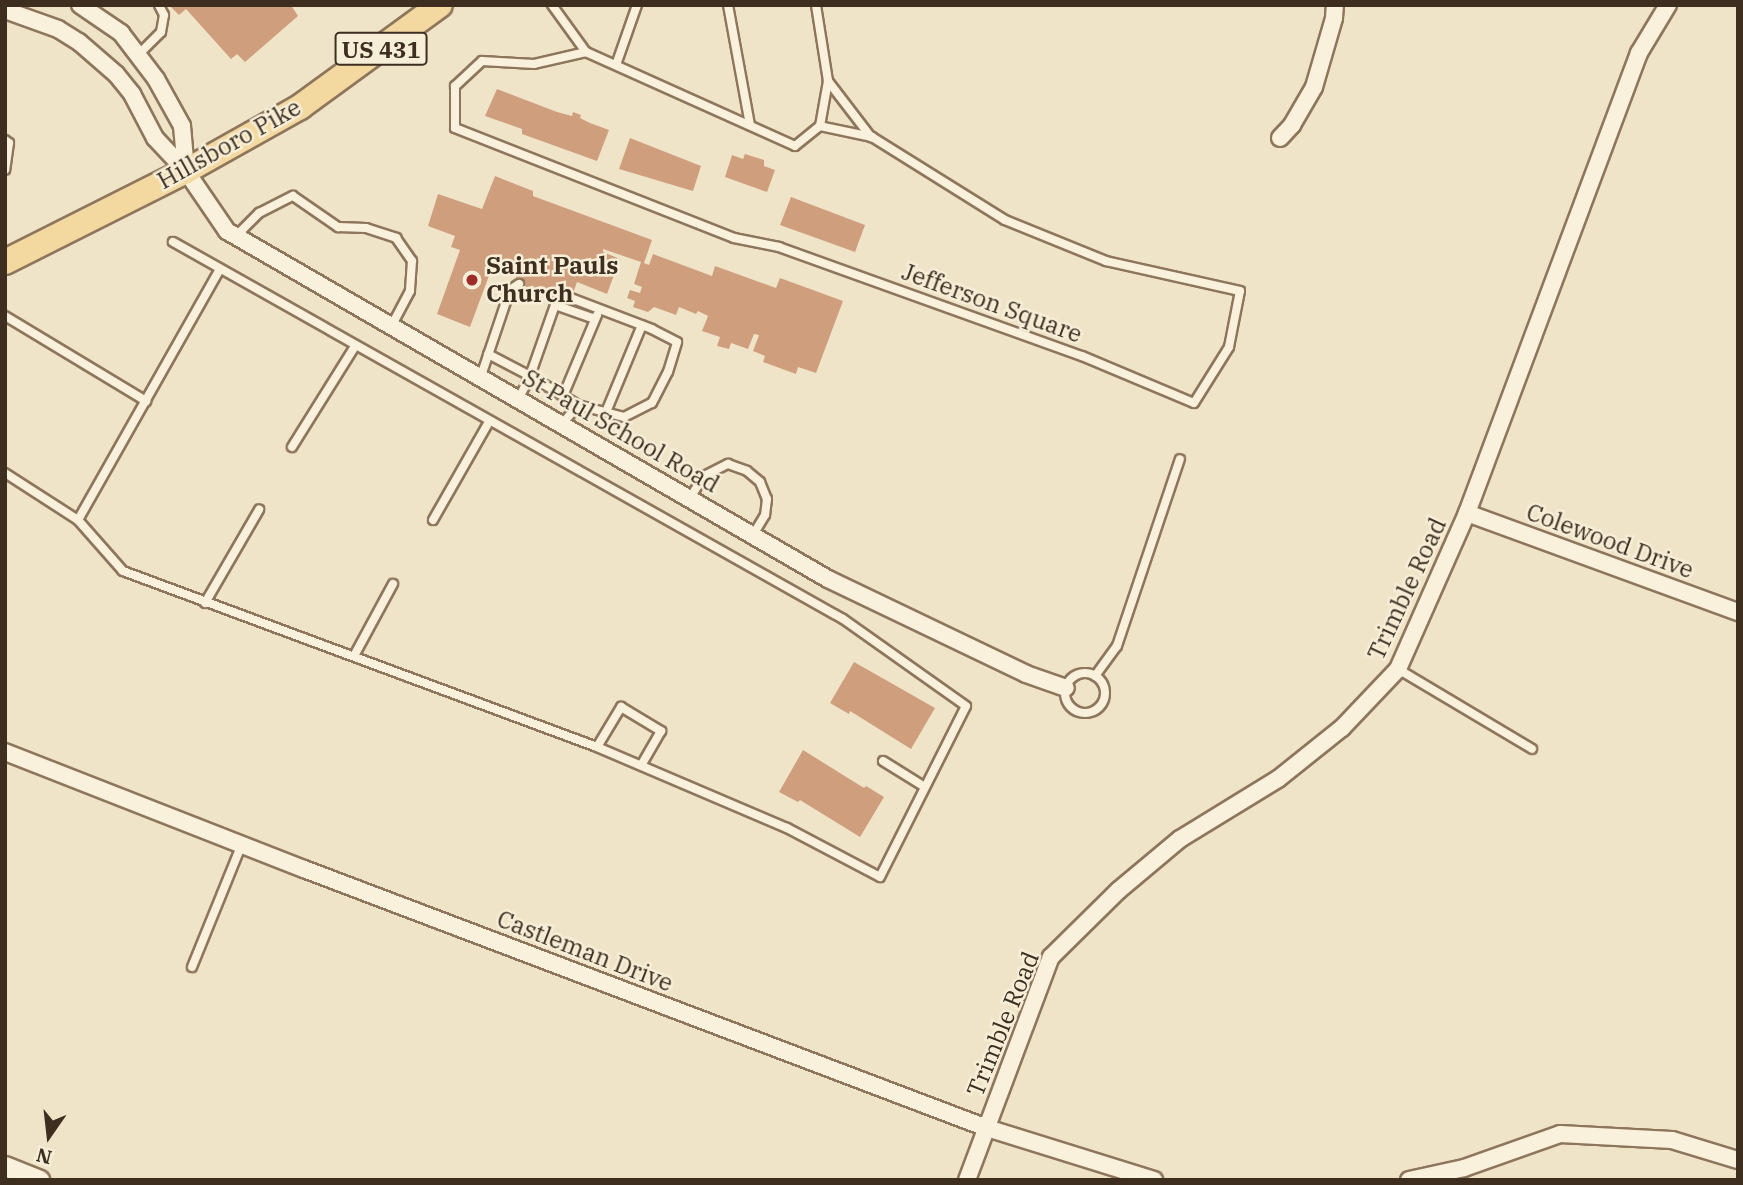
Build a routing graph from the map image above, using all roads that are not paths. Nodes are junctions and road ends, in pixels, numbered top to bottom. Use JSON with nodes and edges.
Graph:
{"nodes":[{"id":1,"x":80,"y":5,"type":"edge"},
{"id":2,"x":159,"y":5,"type":"edge"},
{"id":3,"x":440,"y":5,"type":"edge"},
{"id":4,"x":551,"y":5,"type":"edge"},
{"id":5,"x":637,"y":5,"type":"edge"},
{"id":6,"x":728,"y":5,"type":"edge"},
{"id":7,"x":816,"y":5,"type":"edge"},
{"id":8,"x":1335,"y":5,"type":"edge"},
{"id":9,"x":1668,"y":5,"type":"edge"},
{"id":10,"x":5,"y":10,"type":"edge"},
{"id":11,"x":586,"y":52,"type":"junction"},
{"id":12,"x":139,"y":54,"type":"junction"},
{"id":13,"x":616,"y":65,"type":"junction"},
{"id":14,"x":828,"y":81,"type":"junction"},
{"id":15,"x":750,"y":125,"type":"junction"},
{"id":16,"x":820,"y":126,"type":"junction"},
{"id":17,"x":872,"y":137,"type":"junction"},
{"id":18,"x":1280,"y":138,"type":"dead end"},
{"id":19,"x":5,"y":140,"type":"edge"},
{"id":20,"x":5,"y":170,"type":"edge"},
{"id":21,"x":186,"y":171,"type":"junction"},
{"id":22,"x":236,"y":236,"type":"junction"},
{"id":23,"x":173,"y":242,"type":"dead end"},
{"id":24,"x":5,"y":261,"type":"edge"},
{"id":25,"x":220,"y":269,"type":"junction"},
{"id":26,"x":519,"y":284,"type":"dead end"},
{"id":27,"x":571,"y":298,"type":"dead end"},
{"id":28,"x":600,"y":309,"type":"junction"},
{"id":29,"x":5,"y":316,"type":"edge"},
{"id":30,"x":596,"y":319,"type":"junction"},
{"id":31,"x":392,"y":325,"type":"junction"},
{"id":32,"x":642,"y":325,"type":"junction"},
{"id":33,"x":355,"y":346,"type":"junction"},
{"id":34,"x":488,"y":354,"type":"junction"},
{"id":35,"x":481,"y":376,"type":"junction"},
{"id":36,"x":530,"y":376,"type":"junction"},
{"id":37,"x":563,"y":396,"type":"junction"},
{"id":38,"x":519,"y":398,"type":"junction"},
{"id":39,"x":146,"y":401,"type":"junction"},
{"id":40,"x":578,"y":405,"type":"junction"},
{"id":41,"x":606,"y":412,"type":"junction"},
{"id":42,"x":489,"y":422,"type":"junction"},
{"id":43,"x":563,"y":423,"type":"junction"},
{"id":44,"x":292,"y":447,"type":"dead end"},
{"id":45,"x":1180,"y":458,"type":"dead end"},
{"id":46,"x":5,"y":473,"type":"edge"},
{"id":47,"x":690,"y":498,"type":"junction"},
{"id":48,"x":259,"y":510,"type":"dead end"},
{"id":49,"x":1467,"y":513,"type":"junction"},
{"id":50,"x":78,"y":520,"type":"junction"},
{"id":51,"x":433,"y":520,"type":"dead end"},
{"id":52,"x":753,"y":535,"type":"junction"},
{"id":53,"x":393,"y":584,"type":"dead end"},
{"id":54,"x":205,"y":603,"type":"junction"},
{"id":55,"x":1738,"y":612,"type":"edge"},
{"id":56,"x":354,"y":656,"type":"junction"},
{"id":57,"x":1398,"y":669,"type":"junction"},
{"id":58,"x":1095,"y":676,"type":"junction"},
{"id":59,"x":1066,"y":688,"type":"junction"},
{"id":60,"x":597,"y":747,"type":"junction"},
{"id":61,"x":1532,"y":749,"type":"dead end"},
{"id":62,"x":5,"y":751,"type":"edge"},
{"id":63,"x":883,"y":761,"type":"dead end"},
{"id":64,"x":641,"y":765,"type":"junction"},
{"id":65,"x":925,"y":787,"type":"junction"},
{"id":66,"x":242,"y":844,"type":"junction"},
{"id":67,"x":191,"y":967,"type":"dead end"},
{"id":68,"x":987,"y":1128,"type":"junction"},
{"id":69,"x":1738,"y":1160,"type":"edge"},
{"id":70,"x":5,"y":1166,"type":"edge"},
{"id":71,"x":39,"y":1180,"type":"edge"},
{"id":72,"x":967,"y":1180,"type":"edge"},
{"id":73,"x":1154,"y":1180,"type":"edge"},
{"id":74,"x":1409,"y":1180,"type":"edge"}],
"edges":[{"from":1,"to":12,"type":"street"},
{"from":2,"to":12,"type":"lane"},
{"from":3,"to":21,"type":"main road","name":"Hillsboro Pike","number":"US 431"},
{"from":4,"to":11,"type":"lane"},
{"from":5,"to":13,"type":"lane"},
{"from":6,"to":15,"type":"lane"},
{"from":7,"to":14,"type":"lane","name":"Jefferson Square"},
{"from":8,"to":18,"type":"street"},
{"from":9,"to":49,"type":"street","name":"Trimble Road"},
{"from":10,"to":21,"type":"street","name":"St Paul School Road"},
{"from":11,"to":13,"type":"lane"},
{"from":11,"to":17,"type":"lane","name":"Jefferson Square"},
{"from":12,"to":21,"type":"street"},
{"from":13,"to":15,"type":"lane"},
{"from":14,"to":16,"type":"lane","name":"Jefferson Square"},
{"from":14,"to":17,"type":"lane","name":"Jefferson Square"},
{"from":15,"to":16,"type":"lane"},
{"from":16,"to":17,"type":"lane","name":"Jefferson Square"},
{"from":19,"to":20,"type":"lane"},
{"from":21,"to":22,"type":"street","name":"St Paul School Road"},
{"from":21,"to":24,"type":"main road","name":"Hillsboro Pike","number":"US 431"},
{"from":22,"to":31,"type":"street","name":"St Paul School Road"},
{"from":22,"to":31,"type":"lane"},
{"from":23,"to":25,"type":"lane"},
{"from":25,"to":33,"type":"lane"},
{"from":25,"to":39,"type":"lane"},
{"from":26,"to":34,"type":"lane"},
{"from":27,"to":28,"type":"lane"},
{"from":28,"to":30,"type":"lane"},
{"from":28,"to":32,"type":"lane"},
{"from":29,"to":39,"type":"lane"},
{"from":30,"to":36,"type":"lane"},
{"from":30,"to":37,"type":"lane"},
{"from":31,"to":35,"type":"street","name":"St Paul School Road"},
{"from":32,"to":41,"type":"lane"},
{"from":32,"to":41,"type":"lane"},
{"from":33,"to":42,"type":"lane"},
{"from":33,"to":44,"type":"lane"},
{"from":34,"to":35,"type":"lane"},
{"from":34,"to":36,"type":"lane"},
{"from":35,"to":38,"type":"street","name":"St Paul School Road"},
{"from":36,"to":37,"type":"lane"},
{"from":36,"to":38,"type":"lane"},
{"from":37,"to":40,"type":"lane"},
{"from":38,"to":43,"type":"street","name":"St Paul School Road"},
{"from":39,"to":50,"type":"lane"},
{"from":40,"to":41,"type":"lane"},
{"from":40,"to":43,"type":"lane"},
{"from":42,"to":51,"type":"lane"},
{"from":42,"to":65,"type":"lane"},
{"from":43,"to":47,"type":"street","name":"St Paul School Road"},
{"from":45,"to":58,"type":"lane"},
{"from":46,"to":50,"type":"lane"},
{"from":47,"to":52,"type":"street","name":"St Paul School Road"},
{"from":47,"to":52,"type":"lane"},
{"from":48,"to":54,"type":"lane"},
{"from":49,"to":55,"type":"street","name":"Colewood Drive"},
{"from":49,"to":57,"type":"street","name":"Trimble Road"},
{"from":50,"to":54,"type":"lane"},
{"from":52,"to":59,"type":"street","name":"St Paul School Road"},
{"from":53,"to":56,"type":"lane"},
{"from":54,"to":56,"type":"lane"},
{"from":56,"to":60,"type":"lane"},
{"from":57,"to":61,"type":"lane"},
{"from":57,"to":68,"type":"street","name":"Trimble Road"},
{"from":58,"to":59,"type":"lane"},
{"from":58,"to":59,"type":"lane"},
{"from":60,"to":64,"type":"lane"},
{"from":60,"to":64,"type":"lane"},
{"from":62,"to":66,"type":"street","name":"Castleman Drive"},
{"from":63,"to":65,"type":"lane"},
{"from":64,"to":65,"type":"lane"},
{"from":66,"to":67,"type":"lane"},
{"from":66,"to":68,"type":"street","name":"Castleman Drive"},
{"from":68,"to":72,"type":"street","name":"Trimble Road"},
{"from":68,"to":73,"type":"street","name":"Castleman Drive"},
{"from":69,"to":74,"type":"street"},
{"from":70,"to":71,"type":"street"}]}
